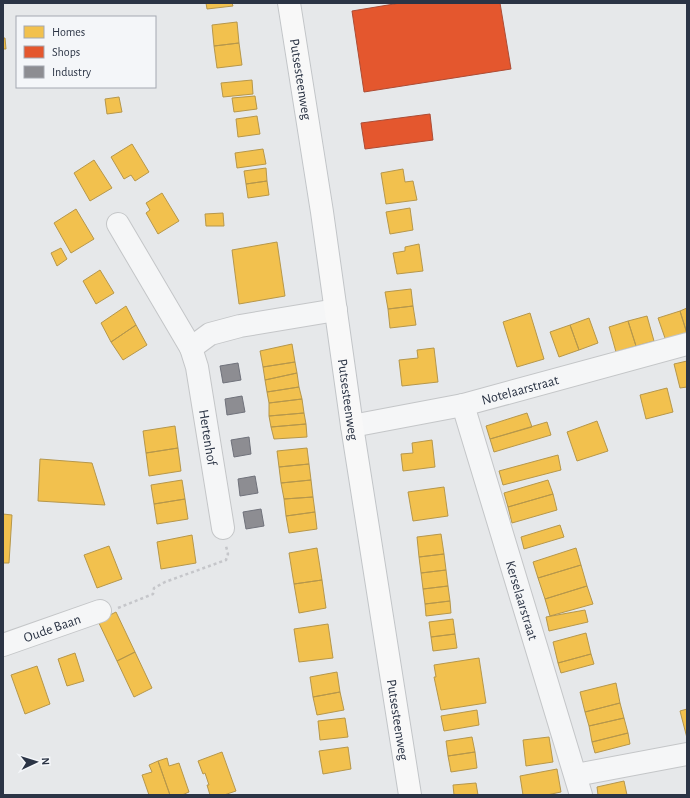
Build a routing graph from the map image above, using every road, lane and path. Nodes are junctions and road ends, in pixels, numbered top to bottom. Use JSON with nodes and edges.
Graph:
{"nodes":[{"id":1,"x":289,"y":3,"type":"edge"},
{"id":2,"x":118,"y":224,"type":"dead end"},
{"id":3,"x":336,"y":310,"type":"junction"},
{"id":4,"x":687,"y":344,"type":"edge"},
{"id":5,"x":191,"y":348,"type":"junction"},
{"id":6,"x":463,"y":405,"type":"junction"},
{"id":7,"x":352,"y":426,"type":"junction"},
{"id":8,"x":223,"y":528,"type":"joint"},
{"id":9,"x":100,"y":610,"type":"joint"},
{"id":10,"x":3,"y":645,"type":"edge"},
{"id":11,"x":687,"y":754,"type":"edge"},
{"id":12,"x":578,"y":785,"type":"edge"},
{"id":13,"x":410,"y":795,"type":"edge"}],
"edges":[{"from":1,"to":3,"type":"main road","name":"Putsesteenweg"},
{"from":2,"to":5,"type":"street","name":"Hertenhof"},
{"from":3,"to":5,"type":"street"},
{"from":3,"to":7,"type":"main road","name":"Putsesteenweg"},
{"from":4,"to":6,"type":"street","name":"Notelaarstraat"},
{"from":5,"to":8,"type":"street","name":"Hertenhof"},
{"from":6,"to":7,"type":"street","name":"Notelaarstraat"},
{"from":6,"to":12,"type":"street","name":"Kerselaarstraat"},
{"from":7,"to":13,"type":"main road","name":"Putsesteenweg"},
{"from":8,"to":9,"type":"path"},
{"from":9,"to":10,"type":"street","name":"Oude Baan"},
{"from":11,"to":12,"type":"street"}]}
